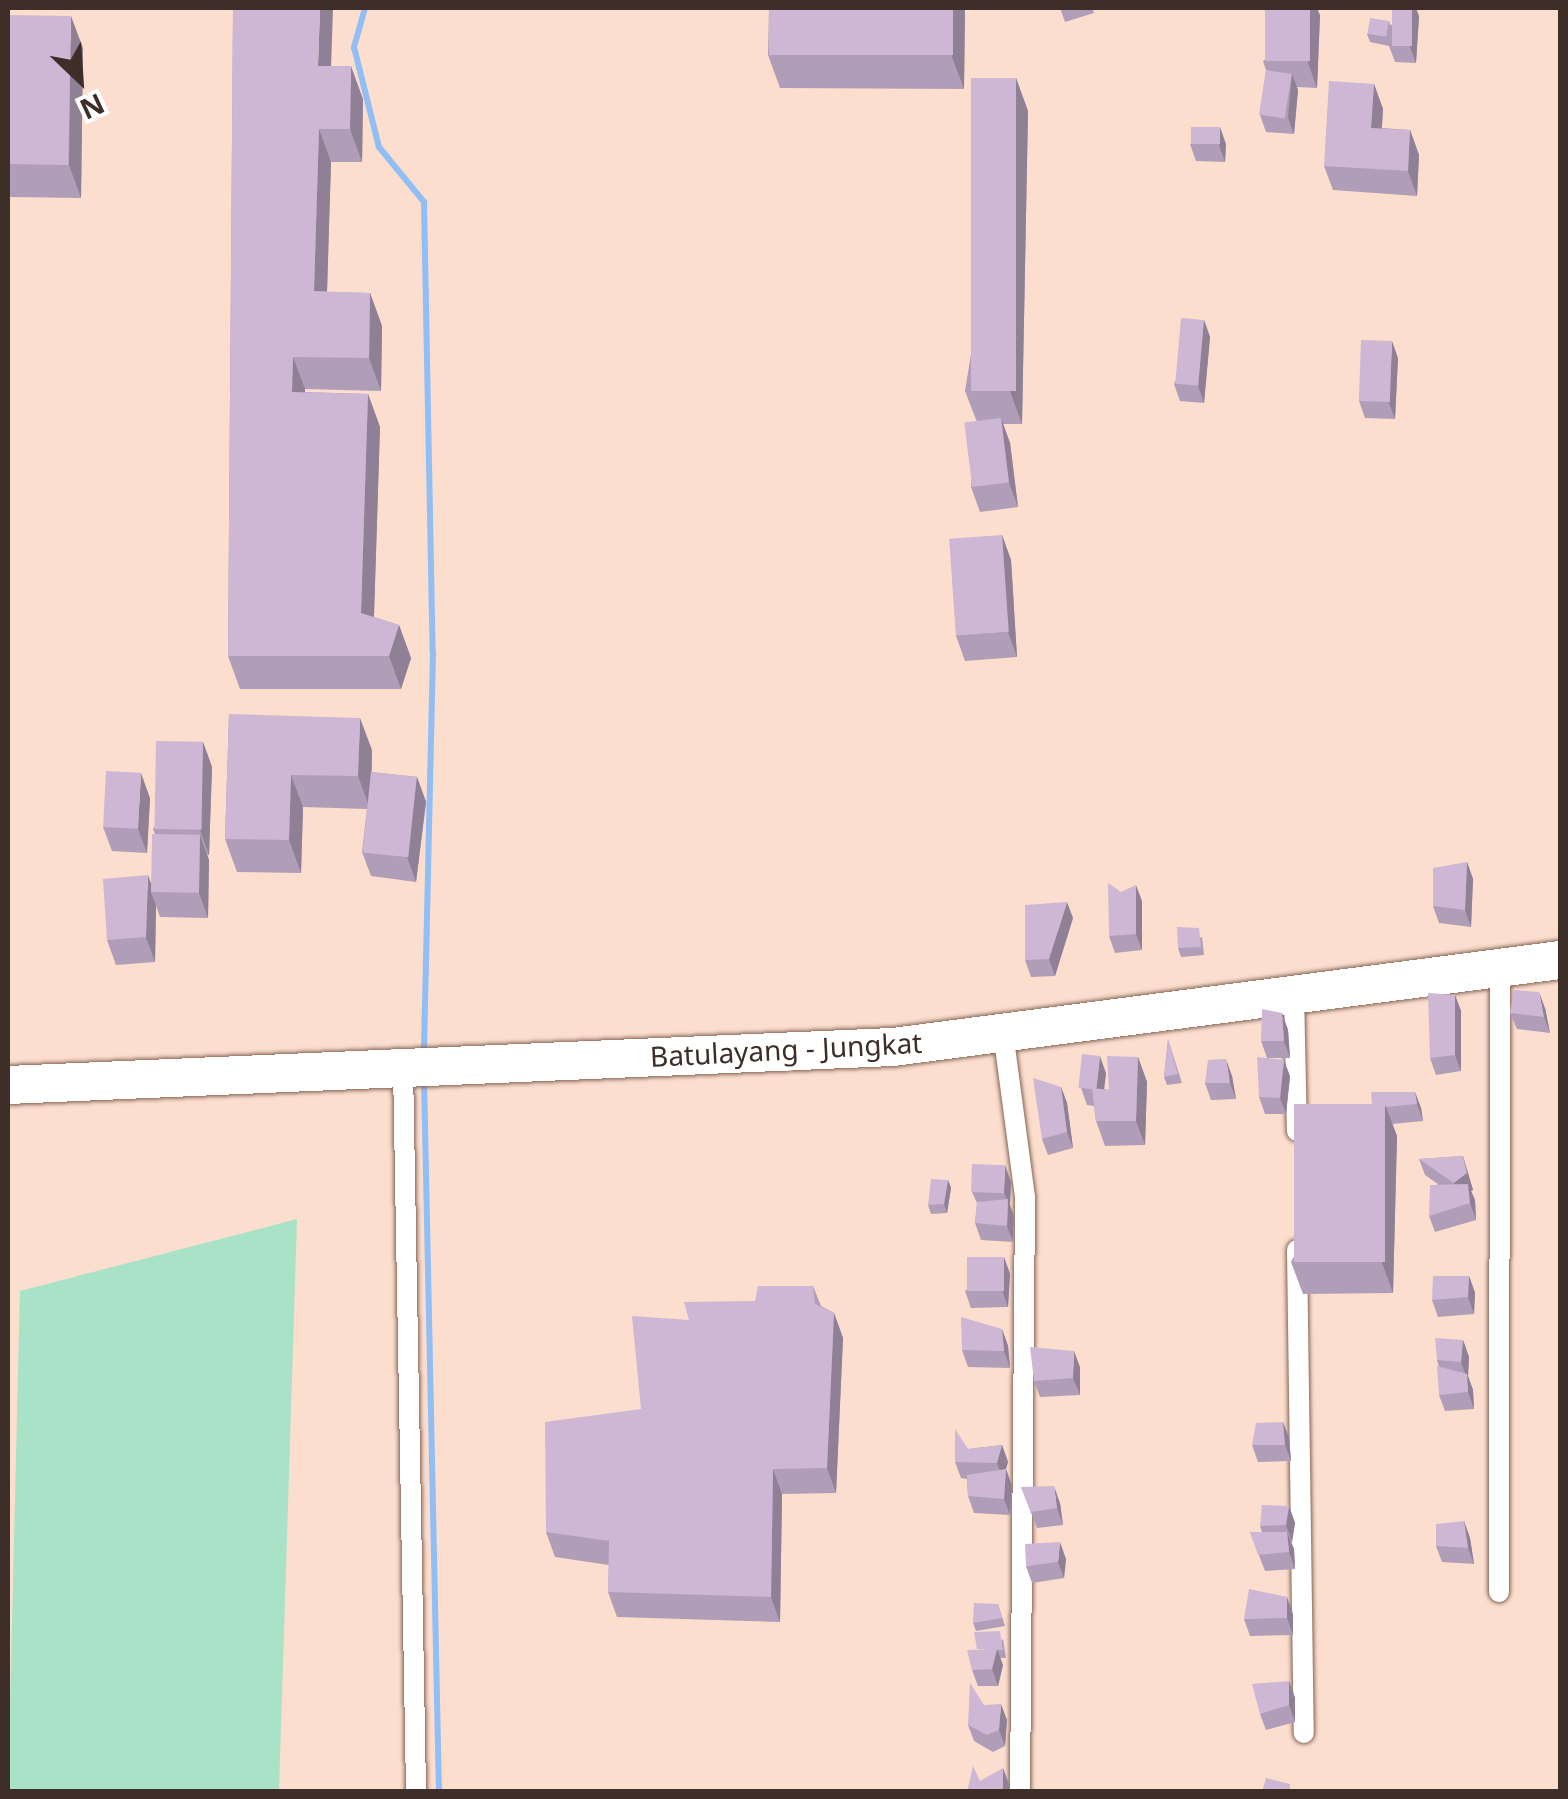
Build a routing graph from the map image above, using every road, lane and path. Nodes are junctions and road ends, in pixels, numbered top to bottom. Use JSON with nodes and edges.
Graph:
{"nodes":[{"id":1,"x":1560,"y":960,"type":"edge"},
{"id":2,"x":1500,"y":967,"type":"junction"},
{"id":3,"x":1294,"y":992,"type":"junction"},
{"id":4,"x":1003,"y":1032,"type":"junction"},
{"id":5,"x":418,"y":1066,"type":"junction"},
{"id":6,"x":8,"y":1085,"type":"edge"},
{"id":7,"x":1297,"y":1160,"type":"edge"},
{"id":8,"x":1297,"y":1230,"type":"edge"},
{"id":9,"x":1498,"y":1592,"type":"dead end"},
{"id":10,"x":1304,"y":1733,"type":"dead end"},
{"id":11,"x":416,"y":1792,"type":"edge"},
{"id":12,"x":1020,"y":1792,"type":"edge"}],
"edges":[{"from":1,"to":2,"type":"highway","name":"Batulayang - Jungkat"},
{"from":2,"to":3,"type":"highway","name":"Batulayang - Jungkat"},
{"from":2,"to":9,"type":"street"},
{"from":3,"to":4,"type":"highway","name":"Batulayang - Jungkat"},
{"from":3,"to":7,"type":"street"},
{"from":4,"to":5,"type":"highway","name":"Batulayang - Jungkat"},
{"from":4,"to":12,"type":"street"},
{"from":5,"to":6,"type":"highway","name":"Batulayang - Jungkat"},
{"from":5,"to":11,"type":"street"},
{"from":8,"to":10,"type":"street"}]}
